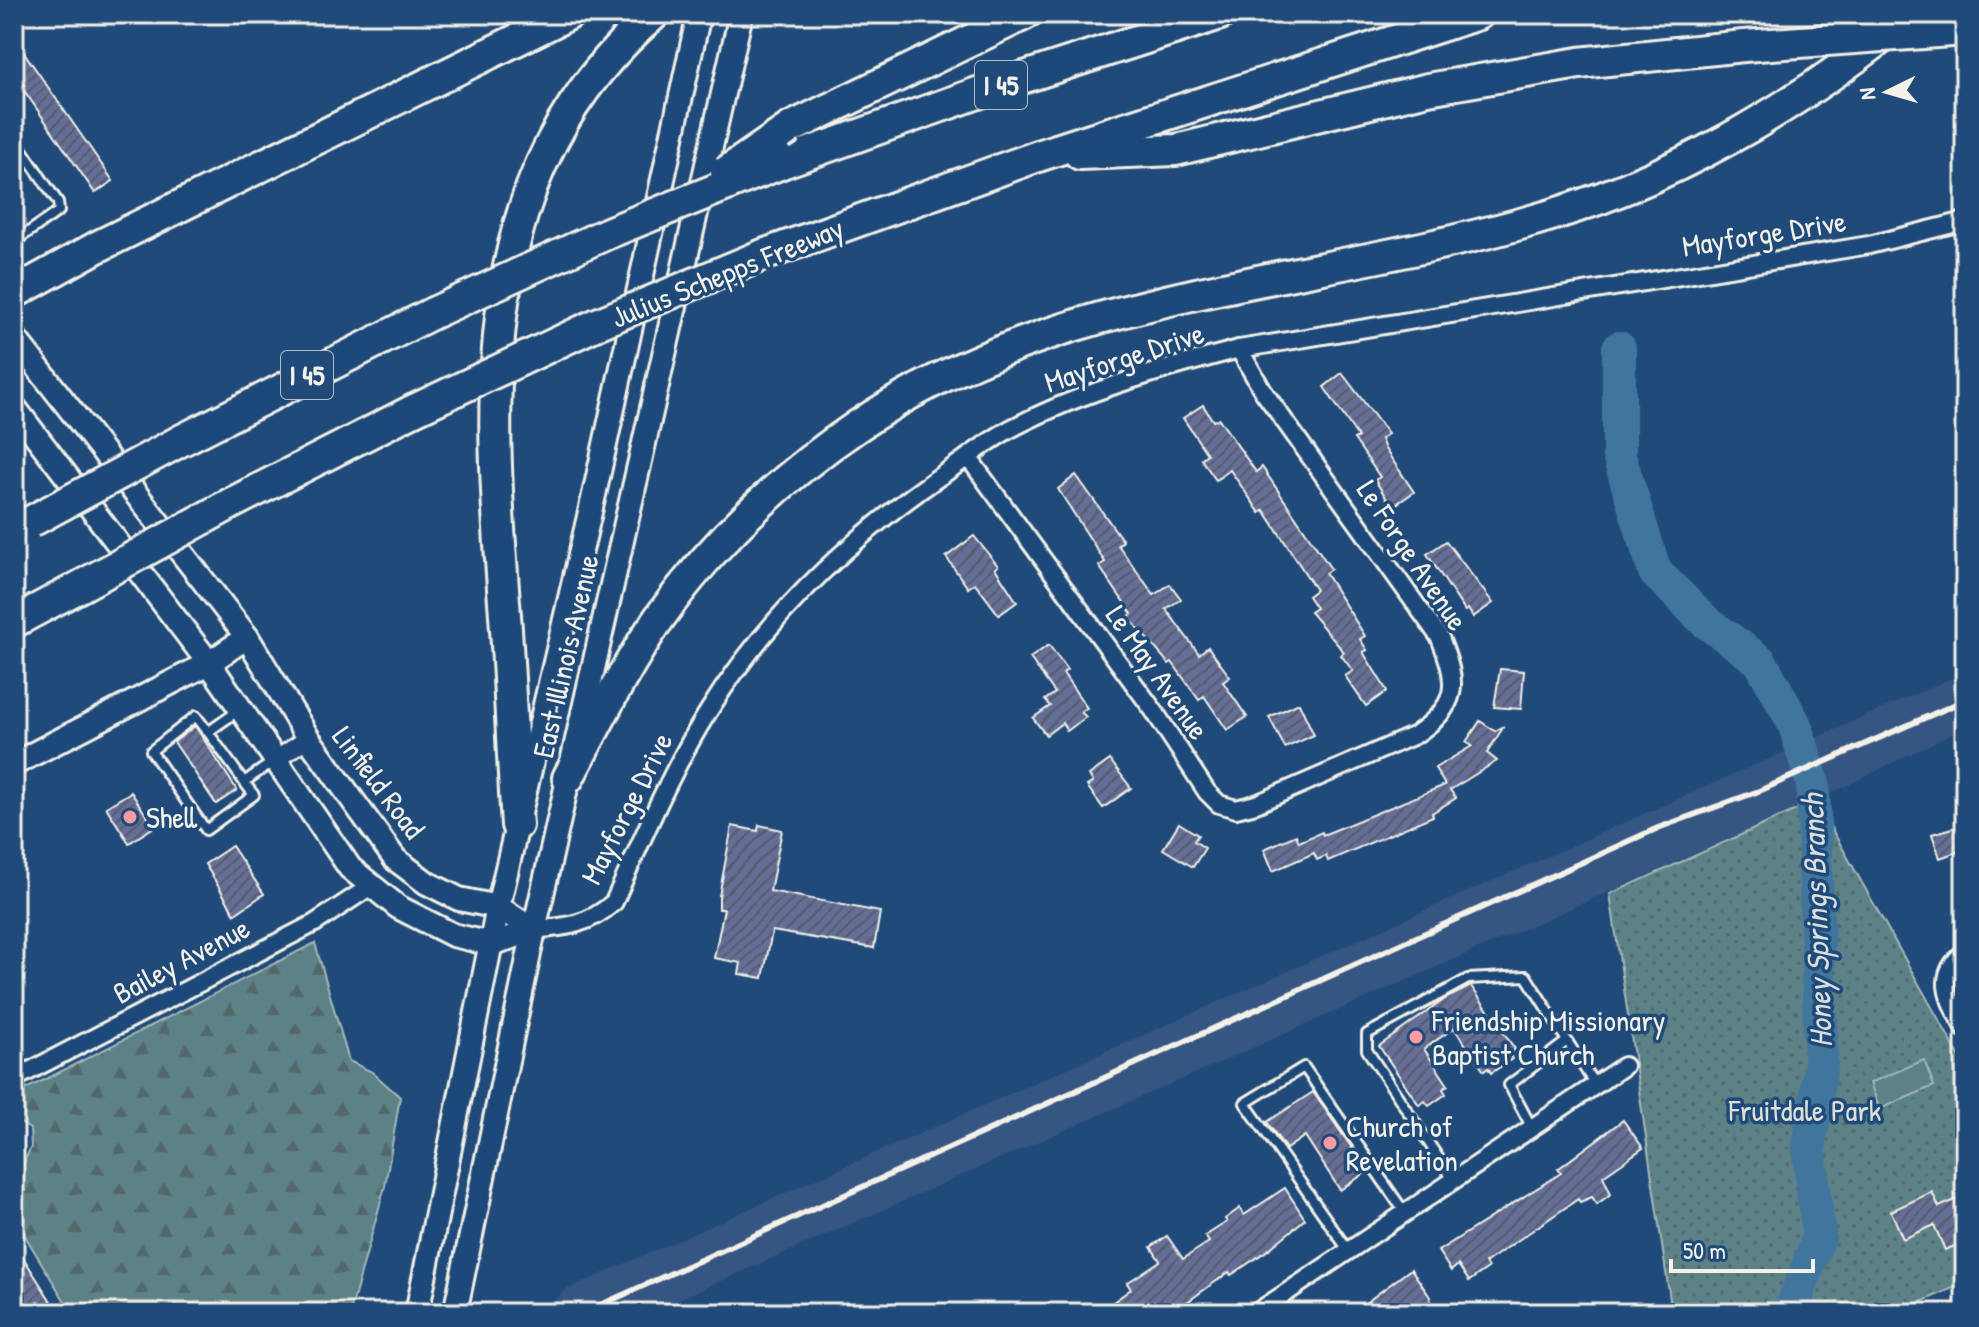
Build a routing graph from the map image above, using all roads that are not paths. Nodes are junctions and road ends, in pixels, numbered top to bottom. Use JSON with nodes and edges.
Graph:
{"nodes":[{"id":1,"x":569,"y":14,"type":"edge"},
{"id":2,"x":654,"y":14,"type":"edge"},
{"id":3,"x":699,"y":14,"type":"edge"},
{"id":4,"x":741,"y":14,"type":"edge"},
{"id":5,"x":1025,"y":14,"type":"edge"},
{"id":6,"x":1220,"y":14,"type":"edge"},
{"id":7,"x":1478,"y":14,"type":"edge"},
{"id":8,"x":1912,"y":14,"type":"edge"},
{"id":9,"x":1965,"y":30,"type":"edge"},
{"id":10,"x":14,"y":138,"type":"edge"},
{"id":11,"x":1041,"y":155,"type":"junction"},
{"id":12,"x":676,"y":205,"type":"junction"},
{"id":13,"x":1965,"y":221,"type":"edge"},
{"id":14,"x":14,"y":242,"type":"edge"},
{"id":15,"x":14,"y":293,"type":"edge"},
{"id":16,"x":14,"y":337,"type":"edge"},
{"id":17,"x":1239,"y":349,"type":"junction"},
{"id":18,"x":14,"y":407,"type":"edge"},
{"id":19,"x":968,"y":457,"type":"junction"},
{"id":20,"x":22,"y":527,"type":"edge"},
{"id":21,"x":14,"y":622,"type":"edge"},
{"id":22,"x":247,"y":637,"type":"junction"},
{"id":23,"x":209,"y":663,"type":"junction"},
{"id":24,"x":240,"y":709,"type":"junction"},
{"id":25,"x":208,"y":732,"type":"junction"},
{"id":26,"x":308,"y":738,"type":"junction"},
{"id":27,"x":274,"y":761,"type":"junction"},
{"id":28,"x":1352,"y":763,"type":"joint"},
{"id":29,"x":14,"y":764,"type":"edge"},
{"id":30,"x":568,"y":778,"type":"junction"},
{"id":31,"x":244,"y":782,"type":"junction"},
{"id":32,"x":517,"y":825,"type":"junction"},
{"id":33,"x":371,"y":886,"type":"junction"},
{"id":34,"x":498,"y":907,"type":"junction"},
{"id":35,"x":534,"y":930,"type":"junction"},
{"id":36,"x":491,"y":944,"type":"junction"},
{"id":37,"x":1965,"y":952,"type":"edge"},
{"id":38,"x":1965,"y":1029,"type":"edge"},
{"id":39,"x":1567,"y":1041,"type":"junction"},
{"id":40,"x":1624,"y":1066,"type":"dead end"},
{"id":41,"x":14,"y":1079,"type":"edge"},
{"id":42,"x":1595,"y":1085,"type":"junction"},
{"id":43,"x":1531,"y":1126,"type":"junction"},
{"id":44,"x":1452,"y":1178,"type":"junction"},
{"id":45,"x":1405,"y":1213,"type":"junction"},
{"id":46,"x":1348,"y":1250,"type":"junction"},
{"id":47,"x":417,"y":1313,"type":"edge"},
{"id":48,"x":455,"y":1313,"type":"edge"},
{"id":49,"x":1256,"y":1313,"type":"edge"}],
"edges":[{"from":1,"to":15,"type":"highway"},
{"from":2,"to":32,"type":"highway"},
{"from":3,"to":32,"type":"main road","name":"East Illinois Avenue"},
{"from":4,"to":30,"type":"main road","name":"East Illinois Avenue"},
{"from":5,"to":12,"type":"highway","bridge":true},
{"from":6,"to":12,"type":"highway","number":"I 45","bridge":true},
{"from":7,"to":11,"type":"highway","name":"Julius Schepps Freeway"},
{"from":8,"to":30,"type":"highway"},
{"from":9,"to":11,"type":"highway","bridge":true},
{"from":10,"to":14,"type":"lane"},
{"from":11,"to":21,"type":"highway","name":"Julius Schepps Freeway","bridge":true},
{"from":12,"to":20,"type":"highway","number":"I 45","bridge":true},
{"from":13,"to":17,"type":"street","name":"Mayforge Drive"},
{"from":16,"to":22,"type":"main road","name":"Linfield Road"},
{"from":17,"to":19,"type":"street","name":"Mayforge Drive"},
{"from":17,"to":28,"type":"street","name":"Le Forge Avenue"},
{"from":18,"to":23,"type":"main road"},
{"from":19,"to":28,"type":"street","name":"Le May Avenue"},
{"from":19,"to":35,"type":"street","name":"Mayforge Drive"},
{"from":22,"to":23,"type":"main road"},
{"from":22,"to":26,"type":"main road","name":"Linfield Road"},
{"from":23,"to":24,"type":"main road"},
{"from":23,"to":29,"type":"main road"},
{"from":24,"to":25,"type":"lane"},
{"from":24,"to":27,"type":"main road"},
{"from":25,"to":31,"type":"lane"},
{"from":25,"to":31,"type":"lane"},
{"from":26,"to":27,"type":"street"},
{"from":26,"to":34,"type":"main road","name":"Linfield Road"},
{"from":27,"to":31,"type":"lane"},
{"from":27,"to":33,"type":"main road"},
{"from":30,"to":35,"type":"main road","name":"East Illinois Avenue"},
{"from":32,"to":34,"type":"main road","name":"East Illinois Avenue"},
{"from":33,"to":36,"type":"main road"},
{"from":33,"to":41,"type":"street","name":"Bailey Avenue"},
{"from":34,"to":35,"type":"main road","name":"Linfield Road"},
{"from":34,"to":36,"type":"main road","name":"East Illinois Avenue"},
{"from":35,"to":36,"type":"main road"},
{"from":35,"to":48,"type":"main road","name":"East Illinois Avenue"},
{"from":36,"to":47,"type":"main road","name":"East Illinois Avenue"},
{"from":37,"to":38,"type":"street"},
{"from":39,"to":42,"type":"lane"},
{"from":39,"to":43,"type":"lane"},
{"from":39,"to":44,"type":"lane"},
{"from":40,"to":42,"type":"street"},
{"from":42,"to":43,"type":"street"},
{"from":43,"to":44,"type":"street"},
{"from":44,"to":45,"type":"street"},
{"from":45,"to":46,"type":"street"},
{"from":45,"to":46,"type":"lane"},
{"from":46,"to":49,"type":"street"}]}
